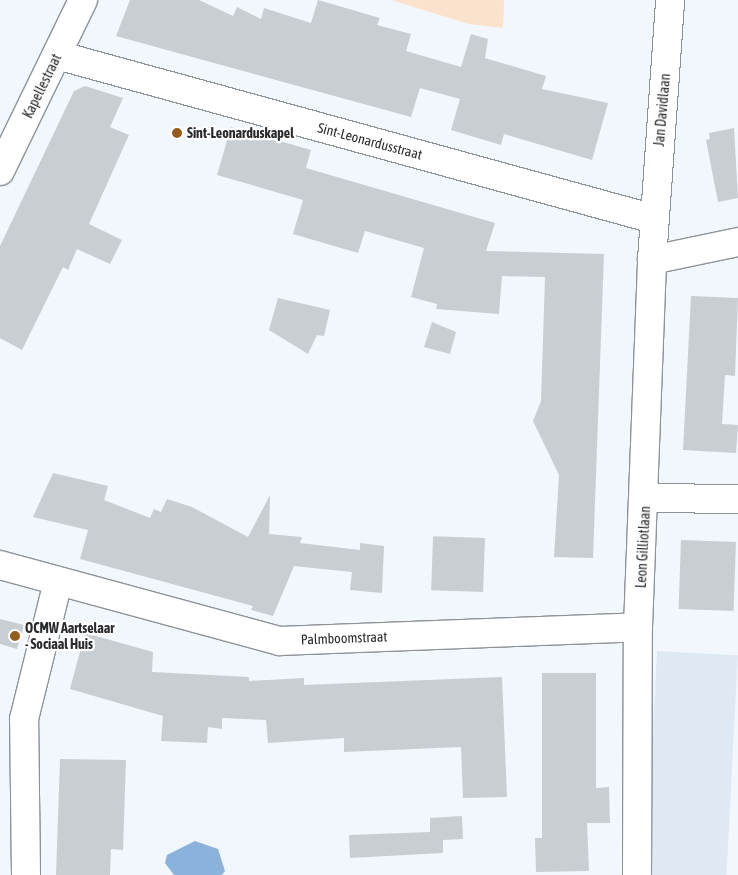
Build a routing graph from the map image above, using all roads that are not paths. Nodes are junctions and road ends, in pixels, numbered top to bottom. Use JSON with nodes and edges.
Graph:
{"nodes":[{"id":1,"x":83,"y":0,"type":"edge"},
{"id":2,"x":670,"y":0,"type":"edge"},
{"id":3,"x":57,"y":55,"type":"junction"},
{"id":4,"x":0,"y":171,"type":"edge"},
{"id":5,"x":654,"y":219,"type":"junction"},
{"id":6,"x":738,"y":242,"type":"edge"},
{"id":7,"x":652,"y":260,"type":"junction"},
{"id":8,"x":646,"y":498,"type":"junction"},
{"id":9,"x":738,"y":499,"type":"edge"},
{"id":10,"x":0,"y":565,"type":"edge"},
{"id":11,"x":58,"y":582,"type":"junction"},
{"id":12,"x":638,"y":628,"type":"junction"},
{"id":13,"x":26,"y":875,"type":"edge"},
{"id":14,"x":637,"y":875,"type":"edge"}],
"edges":[{"from":1,"to":3,"type":"street","name":"Kapellestraat"},
{"from":2,"to":5,"type":"street","name":"Jan Davidlaan"},
{"from":3,"to":4,"type":"street","name":"Kapellestraat"},
{"from":3,"to":5,"type":"street","name":"Sint-Leonardusstraat"},
{"from":5,"to":7,"type":"street","name":"Leon Gilliotlaan"},
{"from":6,"to":7,"type":"street"},
{"from":7,"to":8,"type":"street","name":"Leon Gilliotlaan"},
{"from":8,"to":9,"type":"street"},
{"from":8,"to":12,"type":"street","name":"Leon Gilliotlaan"},
{"from":10,"to":11,"type":"street","name":"Palmboomstraat"},
{"from":11,"to":12,"type":"street","name":"Palmboomstraat"},
{"from":11,"to":13,"type":"street"},
{"from":12,"to":14,"type":"street","name":"Leon Gilliotlaan"}]}
